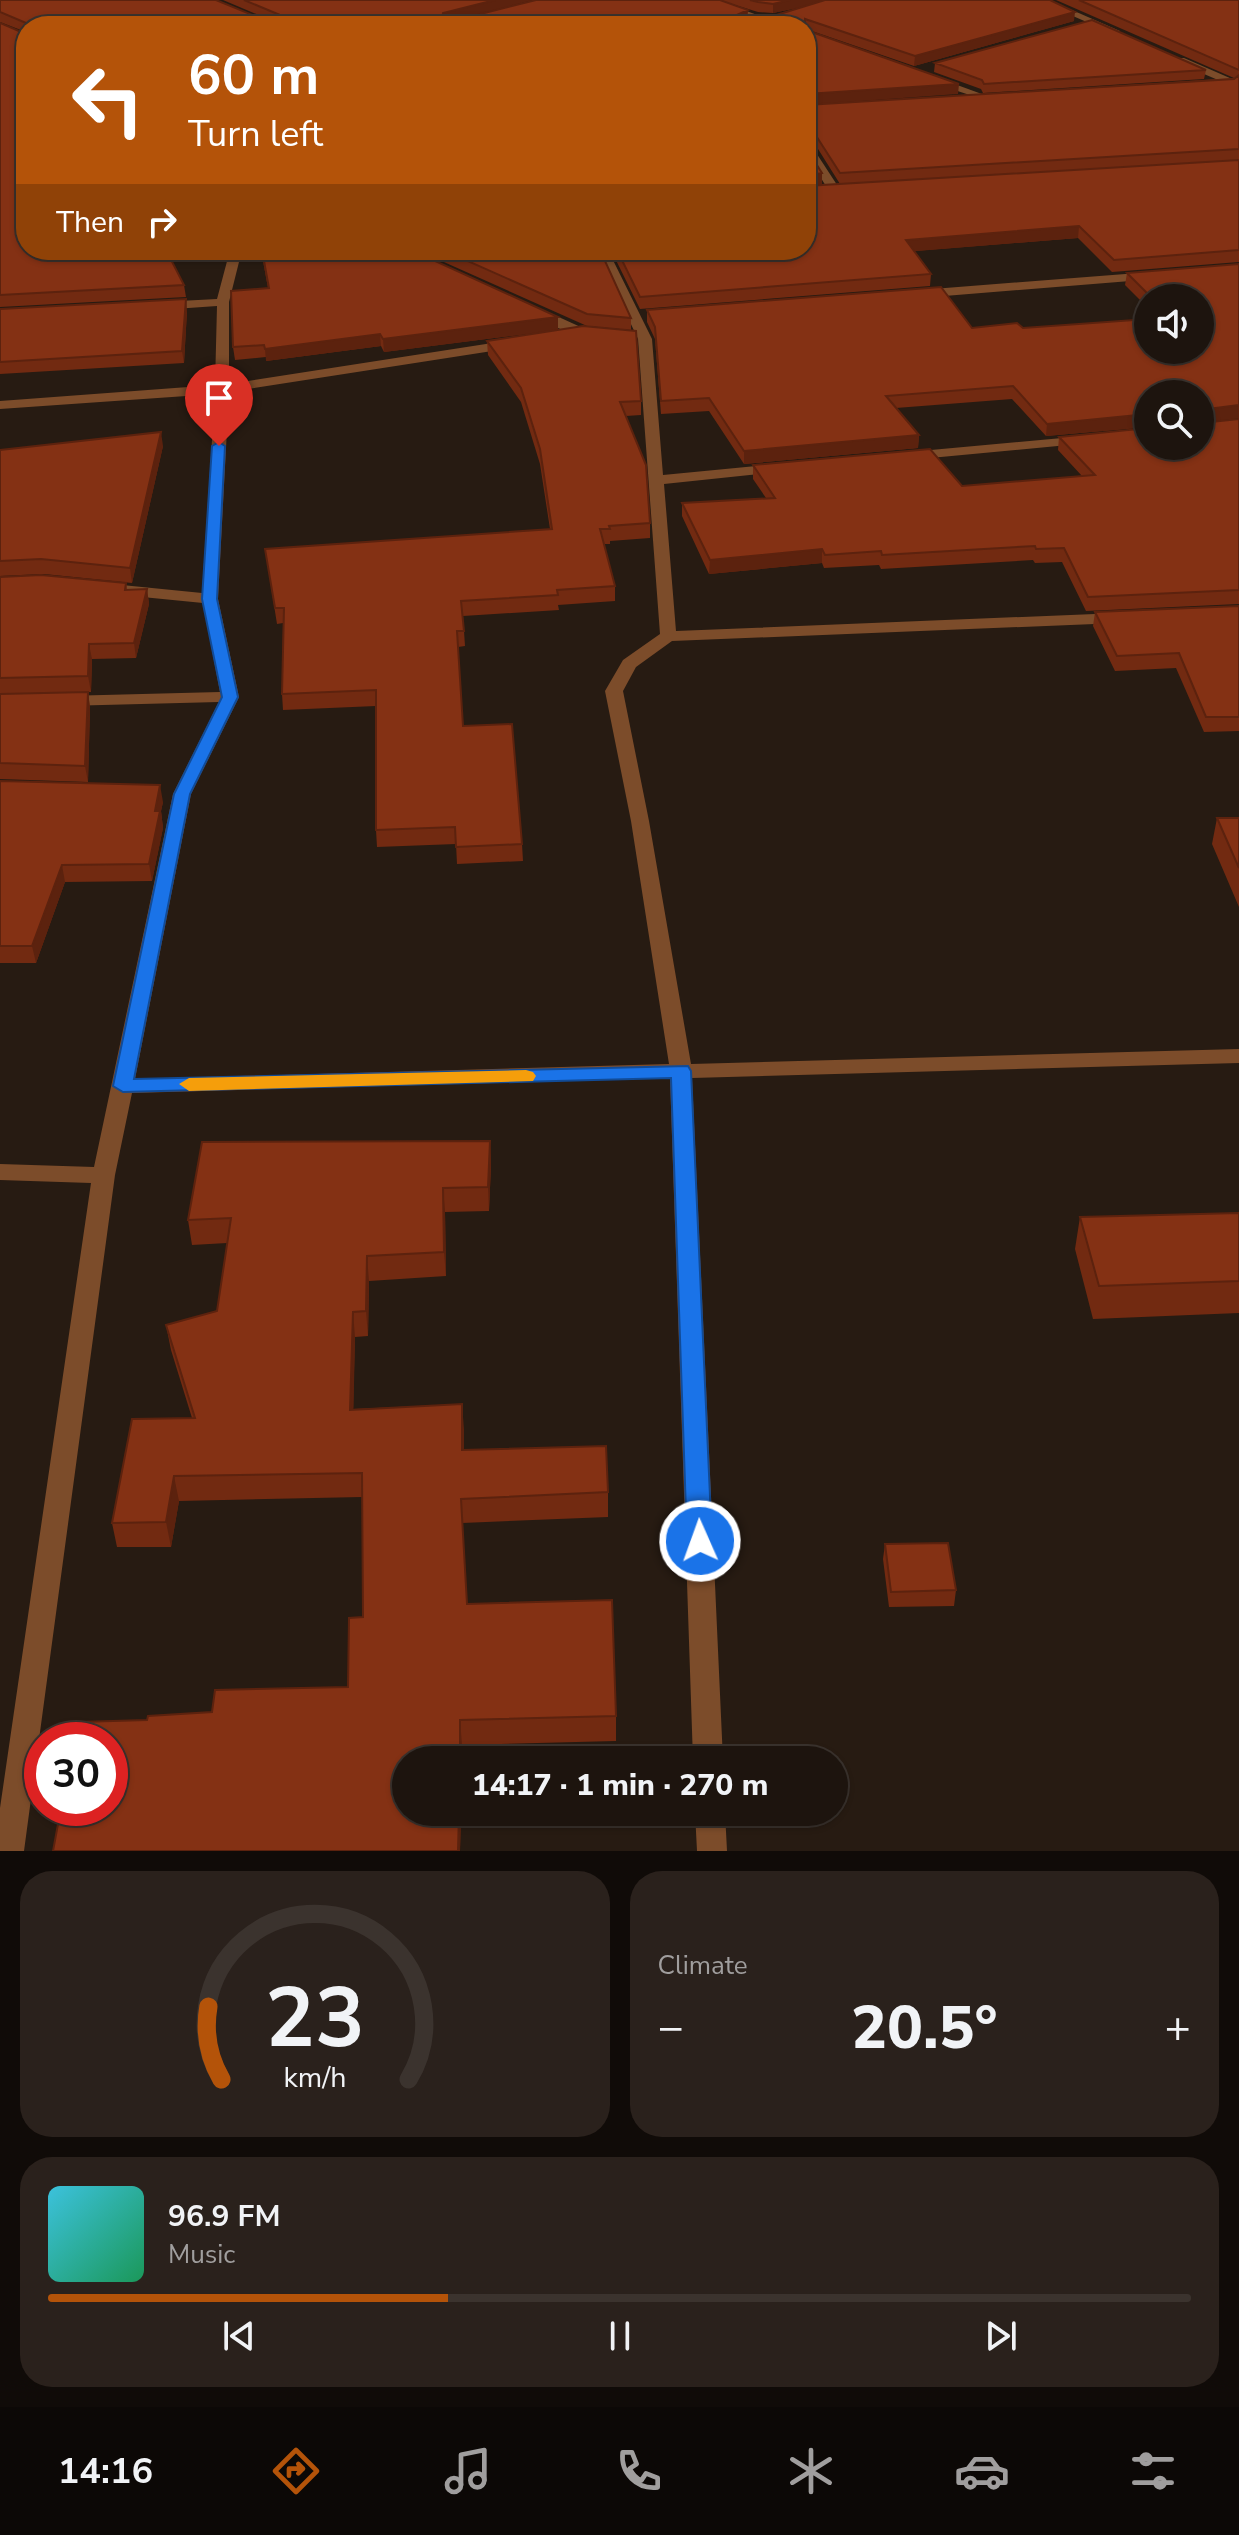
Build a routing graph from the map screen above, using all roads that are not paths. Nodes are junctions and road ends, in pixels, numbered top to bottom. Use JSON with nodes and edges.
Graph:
{"nodes":[{"id":1,"x":708,"y":0,"type":"edge"},
{"id":2,"x":1041,"y":0,"type":"edge"},
{"id":3,"x":754,"y":16,"type":"edge"},
{"id":4,"x":1093,"y":22,"type":"junction"},
{"id":5,"x":1078,"y":26,"type":"edge"},
{"id":6,"x":1121,"y":34,"type":"edge"},
{"id":7,"x":1162,"y":52,"type":"edge"},
{"id":8,"x":927,"y":77,"type":"edge"},
{"id":9,"x":1201,"y":85,"type":"edge"},
{"id":10,"x":1235,"y":85,"type":"edge"},
{"id":11,"x":1000,"y":96,"type":"edge"},
{"id":12,"x":985,"y":97,"type":"junction"},
{"id":13,"x":955,"y":99,"type":"edge"},
{"id":14,"x":816,"y":161,"type":"edge"},
{"id":15,"x":850,"y":190,"type":"edge"},
{"id":16,"x":835,"y":191,"type":"junction"},
{"id":17,"x":820,"y":192,"type":"edge"},
{"id":18,"x":234,"y":260,"type":"edge"},
{"id":19,"x":609,"y":260,"type":"edge"},
{"id":20,"x":1160,"y":275,"type":"edge"},
{"id":21,"x":906,"y":295,"type":"edge"},
{"id":22,"x":223,"y":302,"type":"junction"},
{"id":23,"x":145,"y":306,"type":"edge"},
{"id":24,"x":526,"y":307,"type":"edge"},
{"id":25,"x":583,"y":333,"type":"junction"},
{"id":26,"x":614,"y":336,"type":"edge"},
{"id":27,"x":551,"y":338,"type":"edge"},
{"id":28,"x":520,"y":342,"type":"edge"},
{"id":29,"x":222,"y":389,"type":"junction"},
{"id":30,"x":0,"y":405,"type":"edge"},
{"id":31,"x":1100,"y":438,"type":"edge"},
{"id":32,"x":893,"y":457,"type":"edge"},
{"id":33,"x":798,"y":466,"type":"edge"},
{"id":34,"x":655,"y":480,"type":"junction"},
{"id":35,"x":104,"y":588,"type":"edge"},
{"id":36,"x":210,"y":599,"type":"junction"},
{"id":37,"x":1131,"y":617,"type":"edge"},
{"id":38,"x":668,"y":636,"type":"junction"},
{"id":39,"x":230,"y":697,"type":"junction"},
{"id":40,"x":46,"y":701,"type":"edge"},
{"id":41,"x":1239,"y":1056,"type":"edge"},
{"id":42,"x":681,"y":1071,"type":"junction"},
{"id":43,"x":123,"y":1086,"type":"junction"},
{"id":44,"x":0,"y":1172,"type":"edge"},
{"id":45,"x":104,"y":1175,"type":"junction"},
{"id":46,"x":707,"y":1746,"type":"edge"},
{"id":47,"x":711,"y":1826,"type":"edge"},
{"id":48,"x":9,"y":1851,"type":"edge"},
{"id":49,"x":712,"y":1851,"type":"edge"}],
"edges":[{"from":1,"to":3,"type":"street"},
{"from":2,"to":4,"type":"street"},
{"from":4,"to":5,"type":"street"},
{"from":4,"to":6,"type":"street"},
{"from":7,"to":10,"type":"street"},
{"from":8,"to":12,"type":"street"},
{"from":9,"to":10,"type":"street"},
{"from":11,"to":12,"type":"street"},
{"from":12,"to":13,"type":"street"},
{"from":14,"to":16,"type":"street"},
{"from":15,"to":16,"type":"street"},
{"from":16,"to":17,"type":"street"},
{"from":18,"to":22,"type":"street"},
{"from":19,"to":34,"type":"street"},
{"from":20,"to":21,"type":"street"},
{"from":22,"to":23,"type":"street"},
{"from":22,"to":29,"type":"street"},
{"from":24,"to":25,"type":"street"},
{"from":25,"to":26,"type":"street"},
{"from":25,"to":27,"type":"street"},
{"from":28,"to":29,"type":"street"},
{"from":29,"to":30,"type":"street"},
{"from":29,"to":36,"type":"street"},
{"from":31,"to":32,"type":"street"},
{"from":33,"to":34,"type":"street"},
{"from":34,"to":38,"type":"street"},
{"from":35,"to":36,"type":"street"},
{"from":36,"to":39,"type":"street"},
{"from":37,"to":38,"type":"street"},
{"from":38,"to":42,"type":"street"},
{"from":39,"to":40,"type":"street"},
{"from":39,"to":43,"type":"street"},
{"from":41,"to":42,"type":"street"},
{"from":42,"to":43,"type":"street"},
{"from":42,"to":46,"type":"street"},
{"from":43,"to":45,"type":"street"},
{"from":44,"to":45,"type":"street"},
{"from":45,"to":48,"type":"street"},
{"from":47,"to":49,"type":"street"}]}
